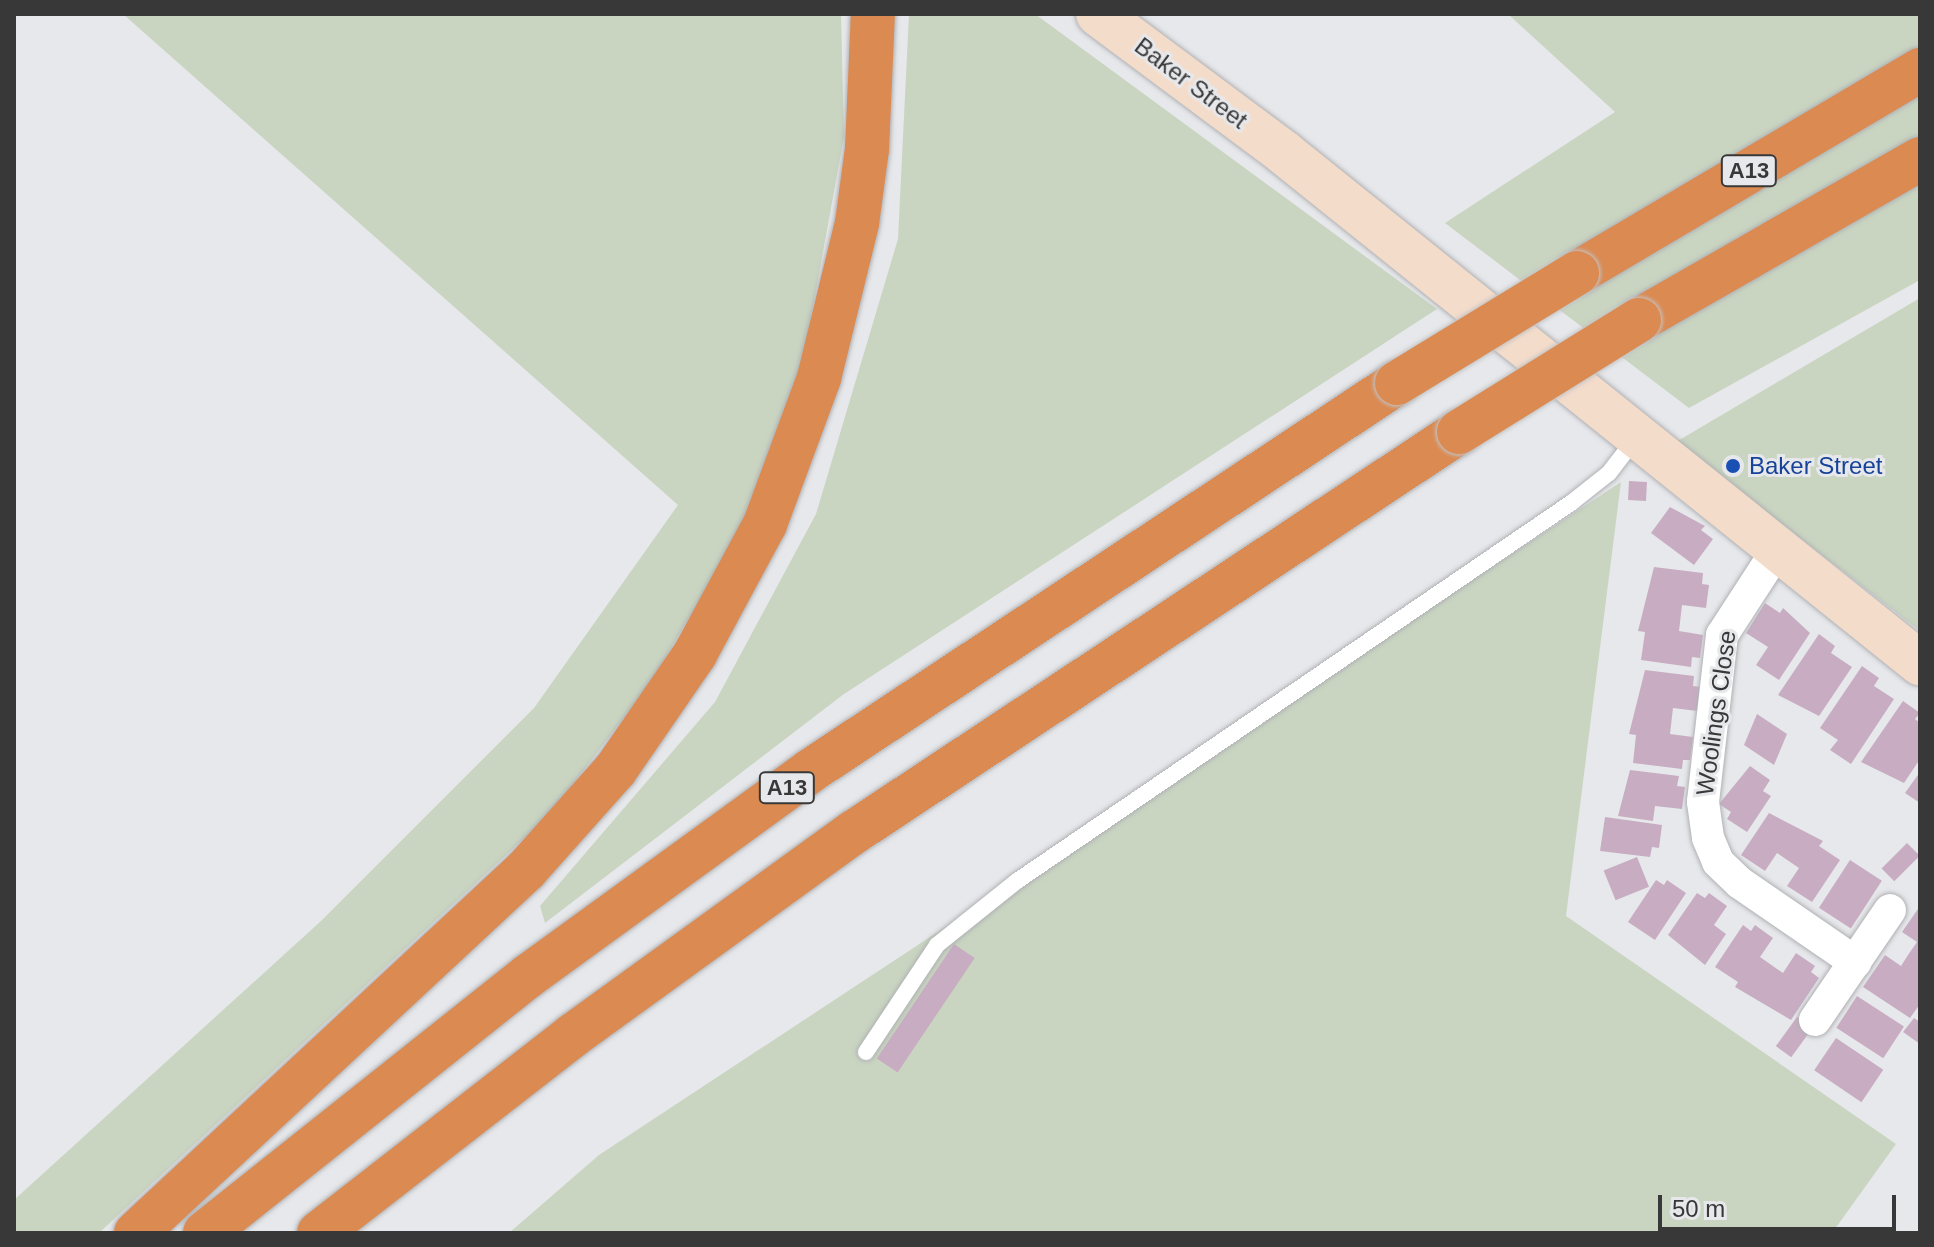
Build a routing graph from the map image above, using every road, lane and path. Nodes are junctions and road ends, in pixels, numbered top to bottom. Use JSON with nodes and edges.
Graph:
{"nodes":[{"id":1,"x":873,"y":14,"type":"edge"},
{"id":2,"x":1098,"y":14,"type":"edge"},
{"id":3,"x":1920,"y":70,"type":"edge"},
{"id":4,"x":1920,"y":159,"type":"edge"},
{"id":5,"x":1636,"y":438,"type":"junction"},
{"id":6,"x":1776,"y":552,"type":"junction"},
{"id":7,"x":1920,"y":663,"type":"edge"},
{"id":8,"x":1890,"y":910,"type":"dead end"},
{"id":9,"x":1855,"y":962,"type":"junction"},
{"id":10,"x":1815,"y":1020,"type":"dead end"},
{"id":11,"x":866,"y":1052,"type":"dead end"},
{"id":12,"x":136,"y":1233,"type":"edge"},
{"id":13,"x":205,"y":1233,"type":"edge"},
{"id":14,"x":319,"y":1233,"type":"edge"}],
"edges":[{"from":1,"to":12,"type":"highway"},
{"from":2,"to":5,"type":"main road","name":"Baker Street"},
{"from":3,"to":13,"type":"highway","number":"A13","bridge":true},
{"from":4,"to":14,"type":"highway","bridge":true},
{"from":5,"to":6,"type":"main road","name":"Baker Street"},
{"from":5,"to":11,"type":"lane"},
{"from":6,"to":7,"type":"main road","name":"Baker Street"},
{"from":6,"to":9,"type":"street","name":"Woolings Close"},
{"from":8,"to":9,"type":"street"},
{"from":9,"to":10,"type":"street"}]}
